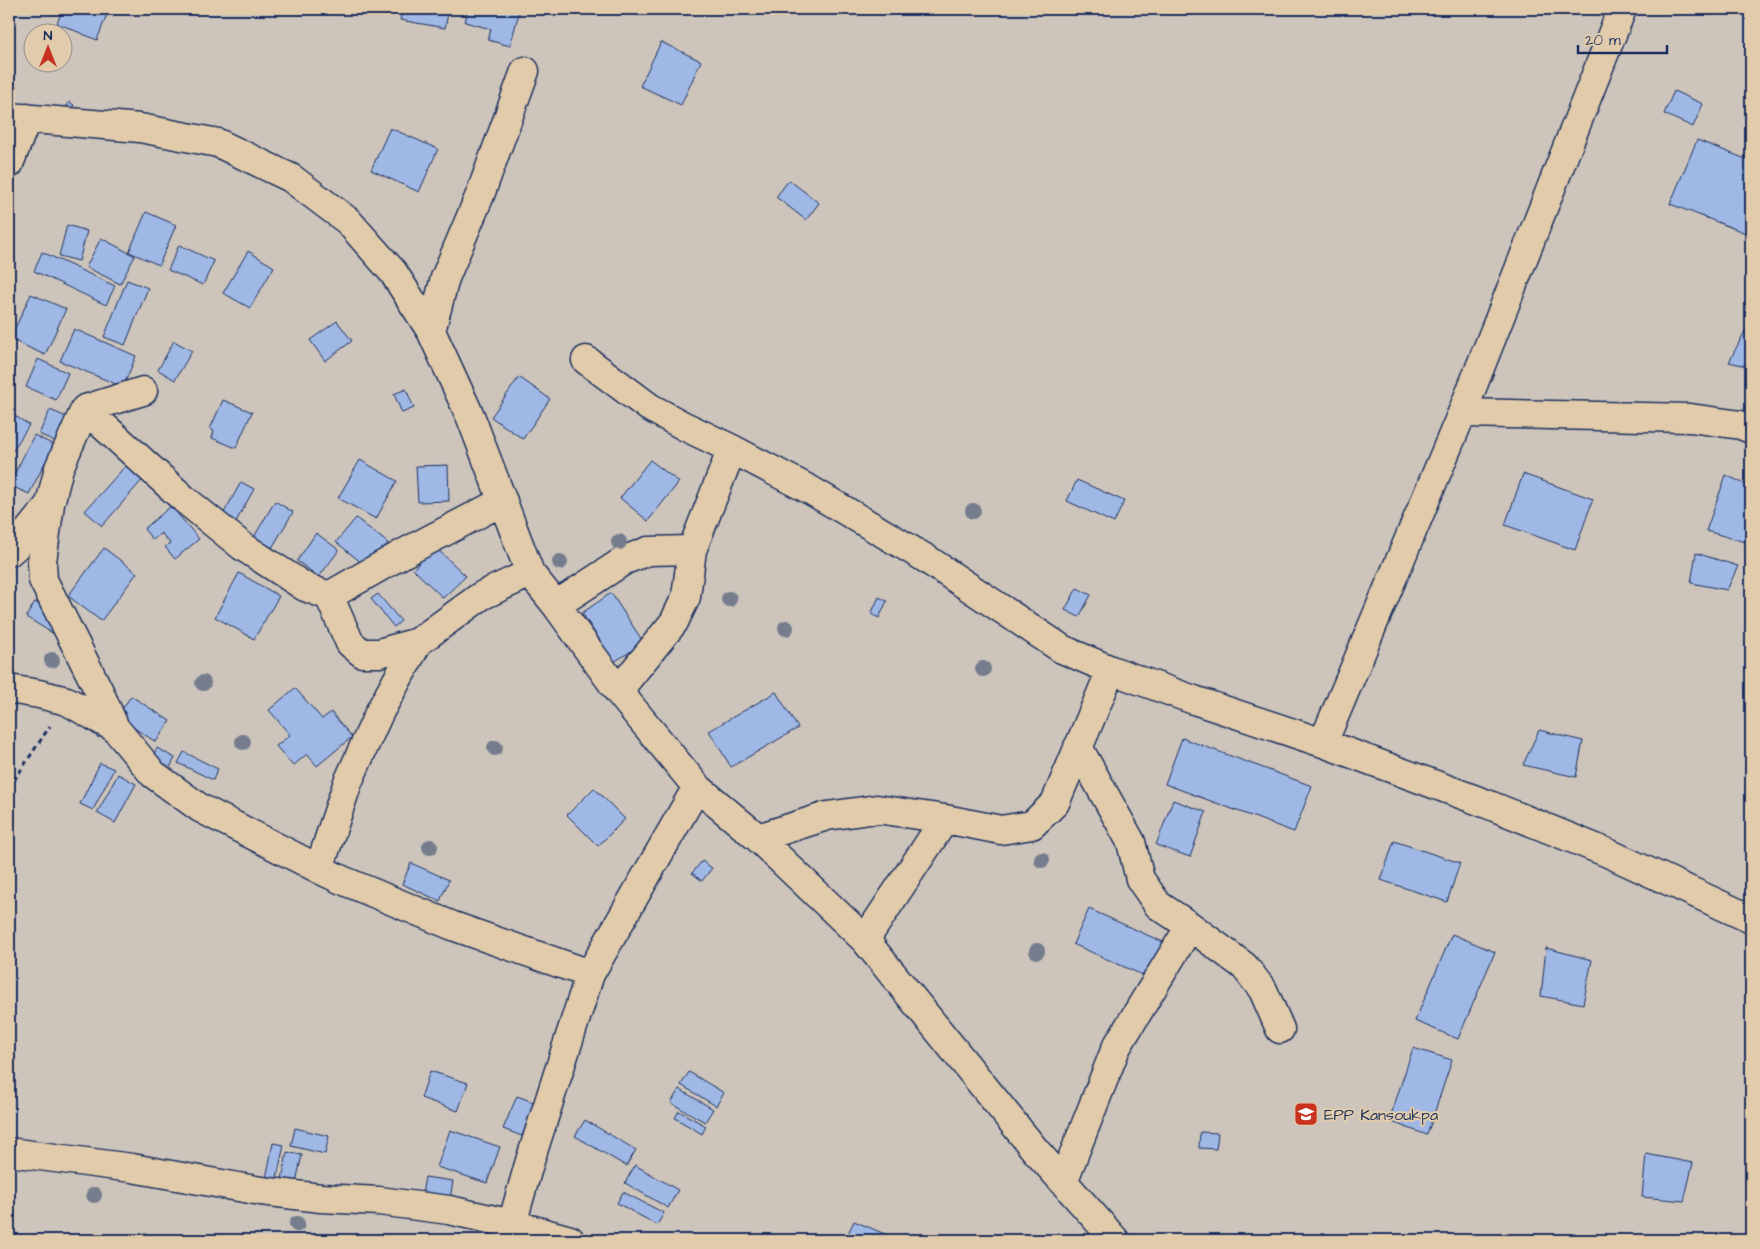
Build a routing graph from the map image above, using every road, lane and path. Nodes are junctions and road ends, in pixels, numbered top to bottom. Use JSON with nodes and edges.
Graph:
{"nodes":[{"id":1,"x":1622,"y":9,"type":"edge"},
{"id":2,"x":525,"y":71,"type":"dead end"},
{"id":3,"x":18,"y":117,"type":"edge"},
{"id":4,"x":9,"y":164,"type":"edge"},
{"id":5,"x":431,"y":331,"type":"junction"},
{"id":6,"x":586,"y":360,"type":"dead end"},
{"id":7,"x":143,"y":391,"type":"dead end"},
{"id":8,"x":85,"y":409,"type":"junction"},
{"id":9,"x":1462,"y":413,"type":"junction"},
{"id":10,"x":1751,"y":430,"type":"edge"},
{"id":11,"x":732,"y":449,"type":"junction"},
{"id":12,"x":503,"y":501,"type":"junction"},
{"id":13,"x":50,"y":504,"type":"junction"},
{"id":14,"x":692,"y":550,"type":"junction"},
{"id":15,"x":9,"y":552,"type":"edge"},
{"id":16,"x":530,"y":573,"type":"junction"},
{"id":17,"x":329,"y":596,"type":"junction"},
{"id":18,"x":556,"y":605,"type":"junction"},
{"id":19,"x":418,"y":642,"type":"junction"},
{"id":20,"x":1111,"y":670,"type":"junction"},
{"id":21,"x":9,"y":689,"type":"edge"},
{"id":22,"x":618,"y":691,"type":"junction"},
{"id":23,"x":67,"y":701,"type":"junction"},
{"id":24,"x":114,"y":728,"type":"junction"},
{"id":25,"x":1323,"y":743,"type":"junction"},
{"id":26,"x":1078,"y":747,"type":"junction"},
{"id":27,"x":697,"y":787,"type":"junction"},
{"id":28,"x":9,"y":788,"type":"edge"},
{"id":29,"x":945,"y":819,"type":"junction"},
{"id":30,"x":758,"y":838,"type":"junction"},
{"id":31,"x":319,"y":869,"type":"junction"},
{"id":32,"x":1751,"y":918,"type":"edge"},
{"id":33,"x":1190,"y":926,"type":"junction"},
{"id":34,"x":865,"y":940,"type":"junction"},
{"id":35,"x":590,"y":974,"type":"junction"},
{"id":36,"x":1280,"y":1029,"type":"dead end"},
{"id":37,"x":9,"y":1152,"type":"edge"},
{"id":38,"x":1063,"y":1182,"type":"junction"},
{"id":39,"x":511,"y":1232,"type":"edge"},
{"id":40,"x":570,"y":1240,"type":"edge"},
{"id":41,"x":1115,"y":1240,"type":"edge"}],
"edges":[{"from":1,"to":9,"type":"street"},
{"from":2,"to":5,"type":"street"},
{"from":3,"to":4,"type":"street"},
{"from":3,"to":5,"type":"street"},
{"from":5,"to":12,"type":"street"},
{"from":6,"to":11,"type":"street"},
{"from":7,"to":8,"type":"street"},
{"from":8,"to":13,"type":"street"},
{"from":8,"to":17,"type":"street"},
{"from":9,"to":10,"type":"street"},
{"from":9,"to":25,"type":"street"},
{"from":11,"to":14,"type":"street"},
{"from":11,"to":20,"type":"street"},
{"from":12,"to":16,"type":"street"},
{"from":12,"to":17,"type":"street"},
{"from":13,"to":15,"type":"street"},
{"from":13,"to":24,"type":"street"},
{"from":14,"to":18,"type":"street"},
{"from":14,"to":22,"type":"street"},
{"from":16,"to":18,"type":"street"},
{"from":16,"to":19,"type":"street"},
{"from":17,"to":19,"type":"street"},
{"from":18,"to":22,"type":"street"},
{"from":19,"to":31,"type":"street"},
{"from":20,"to":25,"type":"street"},
{"from":20,"to":26,"type":"street"},
{"from":21,"to":23,"type":"street"},
{"from":22,"to":27,"type":"street"},
{"from":23,"to":24,"type":"street"},
{"from":23,"to":28,"type":"path"},
{"from":24,"to":31,"type":"street"},
{"from":25,"to":32,"type":"street"},
{"from":26,"to":29,"type":"street"},
{"from":26,"to":33,"type":"street"},
{"from":27,"to":30,"type":"street"},
{"from":27,"to":35,"type":"street"},
{"from":29,"to":30,"type":"street"},
{"from":29,"to":34,"type":"street"},
{"from":30,"to":34,"type":"street"},
{"from":31,"to":35,"type":"street"},
{"from":33,"to":36,"type":"street"},
{"from":33,"to":38,"type":"street"},
{"from":34,"to":38,"type":"street"},
{"from":35,"to":39,"type":"street"},
{"from":37,"to":39,"type":"street"},
{"from":38,"to":41,"type":"street"},
{"from":39,"to":40,"type":"street"}]}
